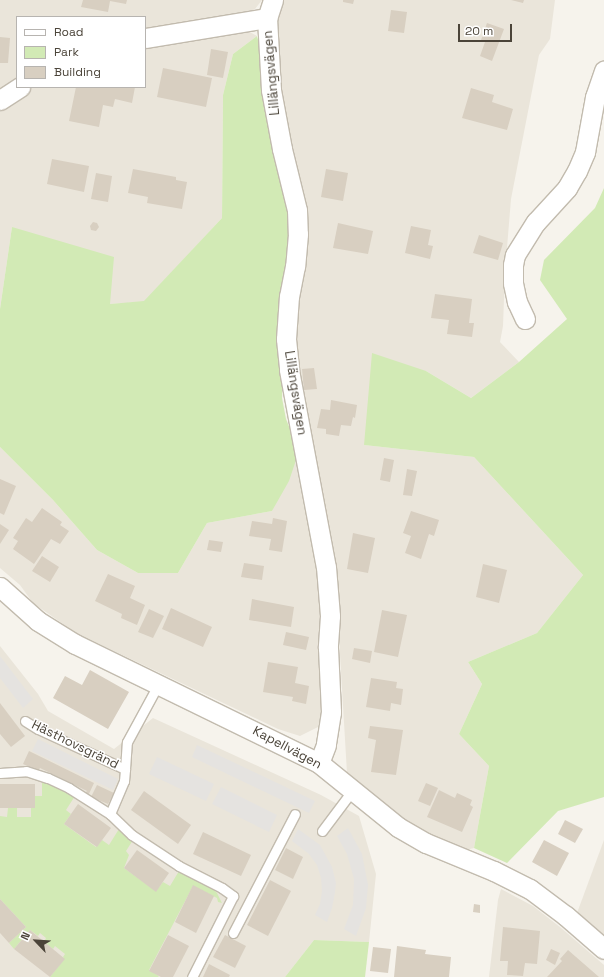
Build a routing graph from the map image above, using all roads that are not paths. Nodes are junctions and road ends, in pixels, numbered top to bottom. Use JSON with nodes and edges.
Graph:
{"nodes":[{"id":1,"x":273,"y":0,"type":"edge"},
{"id":2,"x":267,"y":18,"type":"junction"},
{"id":3,"x":146,"y":38,"type":"edge"},
{"id":4,"x":604,"y":70,"type":"edge"},
{"id":5,"x":18,"y":88,"type":"edge"},
{"id":6,"x":0,"y":100,"type":"edge"},
{"id":7,"x":525,"y":319,"type":"dead end"},
{"id":8,"x":0,"y":588,"type":"edge"},
{"id":9,"x":159,"y":683,"type":"junction"},
{"id":10,"x":26,"y":721,"type":"dead end"},
{"id":11,"x":319,"y":763,"type":"junction"},
{"id":12,"x":125,"y":769,"type":"junction"},
{"id":13,"x":0,"y":773,"type":"edge"},
{"id":14,"x":352,"y":791,"type":"junction"},
{"id":15,"x":110,"y":814,"type":"junction"},
{"id":16,"x":295,"y":814,"type":"dead end"},
{"id":17,"x":322,"y":831,"type":"dead end"},
{"id":18,"x":233,"y":896,"type":"junction"},
{"id":19,"x":250,"y":897,"type":"junction"},
{"id":20,"x":233,"y":933,"type":"dead end"},
{"id":21,"x":604,"y":949,"type":"edge"},
{"id":22,"x":192,"y":977,"type":"edge"}],
"edges":[{"from":1,"to":2,"type":"street","name":"Lillängsvägen"},
{"from":2,"to":3,"type":"street"},
{"from":2,"to":11,"type":"street","name":"Lillängsvägen"},
{"from":4,"to":7,"type":"street"},
{"from":5,"to":6,"type":"street"},
{"from":8,"to":9,"type":"street","name":"Kapellvägen"},
{"from":9,"to":11,"type":"street","name":"Kapellvägen"},
{"from":9,"to":12,"type":"lane","name":"Hästhovsgränd"},
{"from":10,"to":12,"type":"lane","name":"Hästhovsgränd"},
{"from":11,"to":14,"type":"street","name":"Kapellvägen"},
{"from":12,"to":15,"type":"lane","name":"Hästhovsgränd"},
{"from":13,"to":15,"type":"lane"},
{"from":14,"to":17,"type":"lane"},
{"from":14,"to":21,"type":"street","name":"Kapellvägen"},
{"from":15,"to":18,"type":"lane"},
{"from":16,"to":19,"type":"lane"},
{"from":18,"to":19,"type":"lane"},
{"from":18,"to":22,"type":"lane"},
{"from":19,"to":20,"type":"lane"}]}
